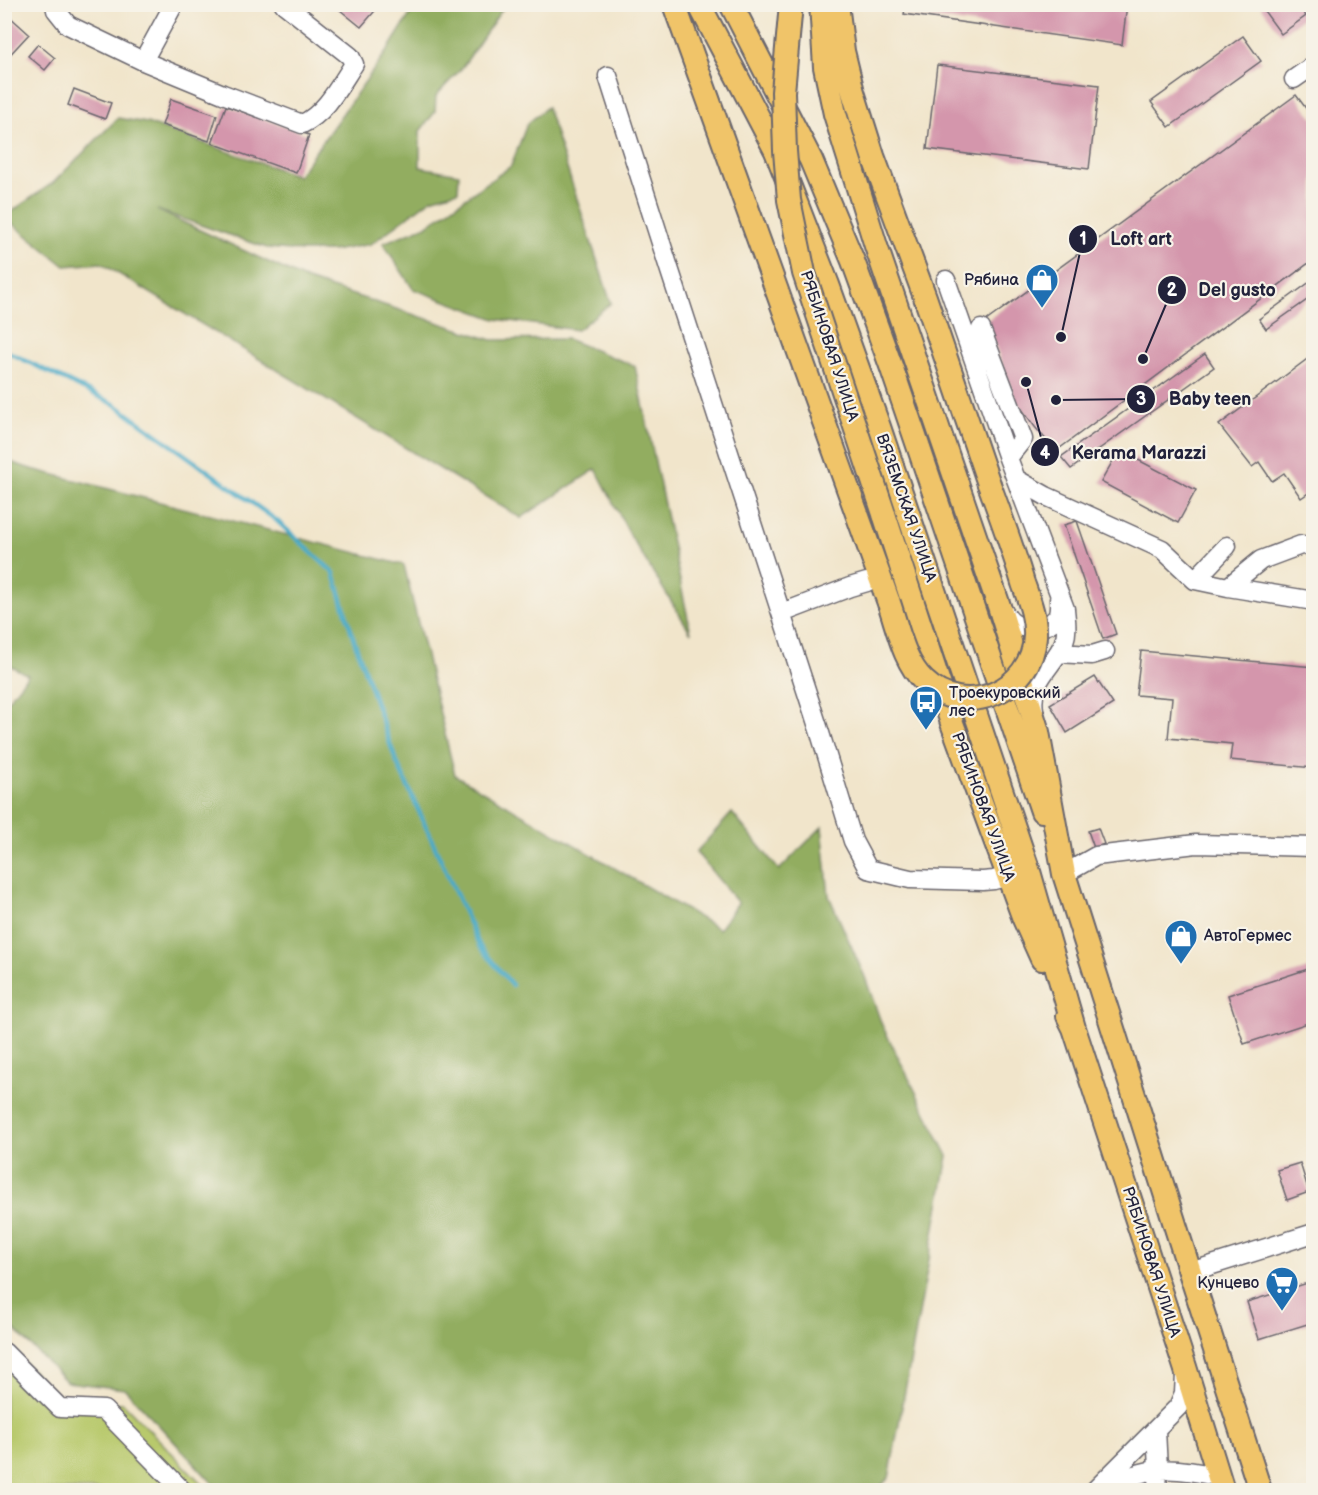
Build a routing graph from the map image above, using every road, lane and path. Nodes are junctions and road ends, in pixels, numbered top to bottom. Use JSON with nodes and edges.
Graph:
{"nodes":[{"id":1,"x":55,"y":4,"type":"edge"},
{"id":2,"x":174,"y":4,"type":"edge"},
{"id":3,"x":284,"y":4,"type":"edge"},
{"id":4,"x":674,"y":4,"type":"edge"},
{"id":5,"x":699,"y":4,"type":"edge"},
{"id":6,"x":731,"y":4,"type":"edge"},
{"id":7,"x":791,"y":4,"type":"edge"},
{"id":8,"x":821,"y":4,"type":"edge"},
{"id":9,"x":837,"y":4,"type":"edge"},
{"id":10,"x":143,"y":61,"type":"junction"},
{"id":11,"x":1314,"y":65,"type":"edge"},
{"id":12,"x":608,"y":76,"type":"dead end"},
{"id":13,"x":1294,"y":79,"type":"dead end"},
{"id":14,"x":946,"y":280,"type":"dead end"},
{"id":15,"x":981,"y":329,"type":"dead end"},
{"id":16,"x":1008,"y":458,"type":"junction"},
{"id":17,"x":1016,"y":478,"type":"junction"},
{"id":18,"x":1227,"y":546,"type":"dead end"},
{"id":19,"x":1314,"y":546,"type":"edge"},
{"id":20,"x":1195,"y":580,"type":"junction"},
{"id":21,"x":867,"y":582,"type":"dead end"},
{"id":22,"x":1228,"y":587,"type":"junction"},
{"id":23,"x":1060,"y":592,"type":"junction"},
{"id":24,"x":1314,"y":601,"type":"edge"},
{"id":25,"x":999,"y":606,"type":"junction"},
{"id":26,"x":782,"y":613,"type":"junction"},
{"id":27,"x":1105,"y":651,"type":"dead end"},
{"id":28,"x":1058,"y":653,"type":"junction"},
{"id":29,"x":1038,"y":732,"type":"junction"},
{"id":30,"x":1314,"y":848,"type":"edge"},
{"id":31,"x":1064,"y":874,"type":"junction"},
{"id":32,"x":1008,"y":876,"type":"junction"},
{"id":33,"x":1074,"y":1028,"type":"junction"},
{"id":34,"x":1314,"y":1233,"type":"edge"},
{"id":35,"x":1190,"y":1272,"type":"junction"},
{"id":36,"x":4,"y":1352,"type":"edge"},
{"id":37,"x":1185,"y":1367,"type":"junction"},
{"id":38,"x":1156,"y":1430,"type":"junction"},
{"id":39,"x":1158,"y":1469,"type":"junction"},
{"id":40,"x":1221,"y":1484,"type":"edge"},
{"id":41,"x":182,"y":1491,"type":"edge"},
{"id":42,"x":1095,"y":1491,"type":"edge"},
{"id":43,"x":1101,"y":1491,"type":"edge"},
{"id":44,"x":1157,"y":1491,"type":"edge"},
{"id":45,"x":1260,"y":1491,"type":"edge"}],
"edges":[{"from":1,"to":10,"type":"street"},
{"from":2,"to":10,"type":"street"},
{"from":3,"to":10,"type":"street"},
{"from":4,"to":9,"type":"main road","bridge":true},
{"from":5,"to":33,"type":"main road","name":"ВЯЗЕМСКАЯ УЛИЦА"},
{"from":6,"to":31,"type":"main road","name":"ВЯЗЕМСКАЯ УЛИЦА"},
{"from":7,"to":32,"type":"main road","name":"РЯБИНОВАЯ УЛИЦА","bridge":true},
{"from":8,"to":25,"type":"main road","name":"РЯБИНОВАЯ УЛИЦА"},
{"from":11,"to":13,"type":"street"},
{"from":12,"to":26,"type":"street"},
{"from":14,"to":16,"type":"street"},
{"from":15,"to":16,"type":"street"},
{"from":16,"to":17,"type":"street"},
{"from":17,"to":20,"type":"street"},
{"from":17,"to":23,"type":"street"},
{"from":18,"to":20,"type":"street"},
{"from":19,"to":22,"type":"street"},
{"from":20,"to":22,"type":"street"},
{"from":21,"to":26,"type":"street"},
{"from":22,"to":24,"type":"street"},
{"from":23,"to":25,"type":"street"},
{"from":23,"to":28,"type":"street"},
{"from":25,"to":29,"type":"main road","name":"РЯБИНОВАЯ УЛИЦА"},
{"from":26,"to":32,"type":"street"},
{"from":27,"to":28,"type":"street"},
{"from":28,"to":29,"type":"street"},
{"from":29,"to":31,"type":"main road","name":"РЯБИНОВАЯ УЛИЦА"},
{"from":30,"to":31,"type":"street"},
{"from":31,"to":35,"type":"main road","name":"РЯБИНОВАЯ УЛИЦА"},
{"from":32,"to":33,"type":"main road","name":"РЯБИНОВАЯ УЛИЦА"},
{"from":33,"to":37,"type":"main road","name":"РЯБИНОВАЯ УЛИЦА"},
{"from":34,"to":35,"type":"street"},
{"from":35,"to":45,"type":"main road","name":"РЯБИНОВАЯ УЛИЦА"},
{"from":36,"to":41,"type":"street"},
{"from":37,"to":38,"type":"street"},
{"from":37,"to":40,"type":"main road","name":"РЯБИНОВАЯ УЛИЦА"},
{"from":38,"to":39,"type":"street"},
{"from":38,"to":42,"type":"street"},
{"from":39,"to":40,"type":"street"},
{"from":39,"to":43,"type":"street"},
{"from":39,"to":44,"type":"street"}]}
